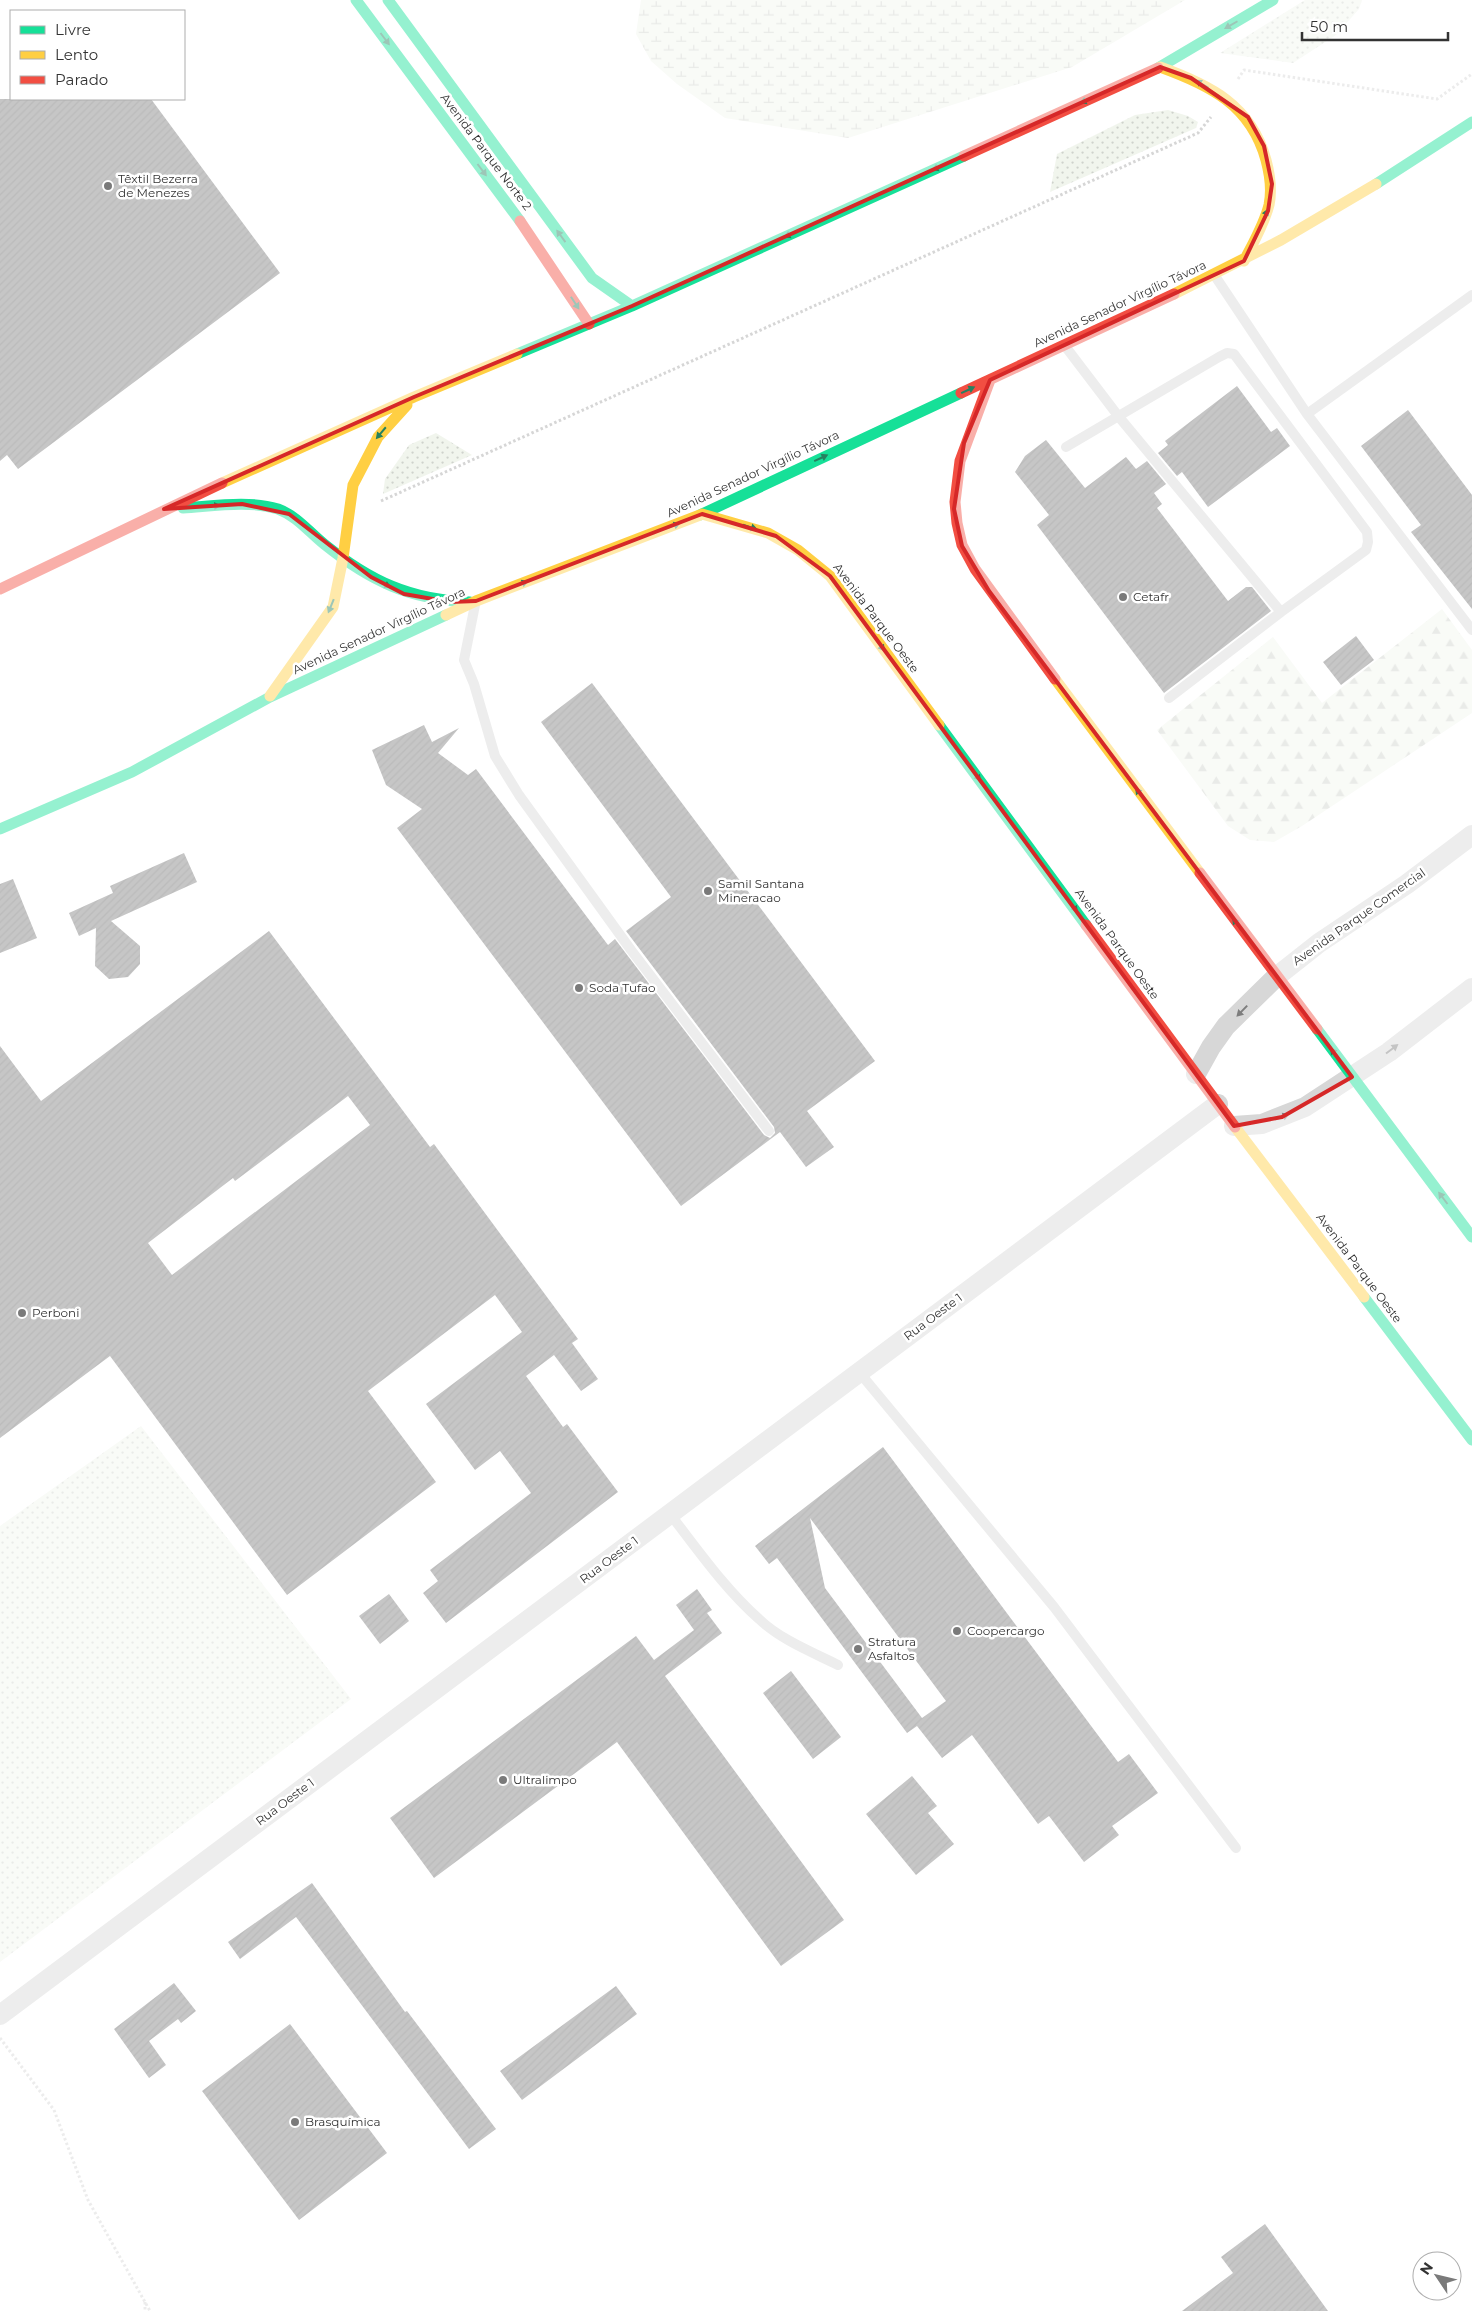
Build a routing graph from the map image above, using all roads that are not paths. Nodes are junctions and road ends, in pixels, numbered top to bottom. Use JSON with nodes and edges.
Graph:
{"nodes":[{"id":1,"x":356,"y":0,"type":"edge"},
{"id":2,"x":388,"y":0,"type":"edge"},
{"id":3,"x":1273,"y":0,"type":"edge"},
{"id":4,"x":1160,"y":67,"type":"junction"},
{"id":5,"x":1472,"y":122,"type":"edge"},
{"id":6,"x":1244,"y":261,"type":"junction"},
{"id":7,"x":1215,"y":275,"type":"junction"},
{"id":8,"x":1472,"y":295,"type":"edge"},
{"id":9,"x":632,"y":306,"type":"junction"},
{"id":10,"x":589,"y":324,"type":"junction"},
{"id":11,"x":1064,"y":346,"type":"junction"},
{"id":12,"x":990,"y":380,"type":"junction"},
{"id":13,"x":414,"y":397,"type":"junction"},
{"id":14,"x":1307,"y":414,"type":"junction"},
{"id":15,"x":1119,"y":416,"type":"junction"},
{"id":16,"x":1066,"y":447,"type":"dead end"},
{"id":17,"x":164,"y":509,"type":"junction"},
{"id":18,"x":702,"y":514,"type":"junction"},
{"id":19,"x":343,"y":558,"type":"junction"},
{"id":20,"x":0,"y":589,"type":"edge"},
{"id":21,"x":476,"y":601,"type":"junction"},
{"id":22,"x":1281,"y":612,"type":"junction"},
{"id":23,"x":1472,"y":630,"type":"edge"},
{"id":24,"x":270,"y":697,"type":"junction"},
{"id":25,"x":1169,"y":698,"type":"dead end"},
{"id":26,"x":0,"y":828,"type":"edge"},
{"id":27,"x":1472,"y":835,"type":"edge"},
{"id":28,"x":1276,"y":977,"type":"junction"},
{"id":29,"x":1472,"y":988,"type":"edge"},
{"id":30,"x":1196,"y":1074,"type":"junction"},
{"id":31,"x":1352,"y":1076,"type":"junction"},
{"id":32,"x":1218,"y":1104,"type":"junction"},
{"id":33,"x":1234,"y":1126,"type":"junction"},
{"id":34,"x":769,"y":1131,"type":"dead end"},
{"id":35,"x":1472,"y":1237,"type":"edge"},
{"id":36,"x":860,"y":1372,"type":"junction"},
{"id":37,"x":1472,"y":1440,"type":"edge"},
{"id":38,"x":670,"y":1514,"type":"junction"},
{"id":39,"x":838,"y":1665,"type":"dead end"},
{"id":40,"x":1236,"y":1848,"type":"dead end"},
{"id":41,"x":0,"y":2015,"type":"edge"}],
"edges":[{"from":1,"to":10,"type":"street","name":"Avenida Parque Norte 2","one_way":true},
{"from":9,"to":2,"type":"street","name":"Avenida Parque Norte 2","one_way":true},
{"from":3,"to":4,"type":"street","one_way":true},
{"from":6,"to":4,"type":"street","one_way":true},
{"from":4,"to":9,"type":"street","one_way":true},
{"from":5,"to":6,"type":"street","name":"Avenida Senador Virgílio Távora"},
{"from":6,"to":7,"type":"street","name":"Avenida Senador Virgílio Távora"},
{"from":7,"to":11,"type":"street","name":"Avenida Senador Virgílio Távora"},
{"from":7,"to":14,"type":"lane"},
{"from":8,"to":14,"type":"lane"},
{"from":9,"to":10,"type":"street"},
{"from":10,"to":13,"type":"street"},
{"from":11,"to":12,"type":"street","name":"Avenida Senador Virgílio Távora"},
{"from":11,"to":15,"type":"lane"},
{"from":18,"to":12,"type":"street","name":"Avenida Senador Virgílio Távora","one_way":true},
{"from":28,"to":12,"type":"street","one_way":true},
{"from":13,"to":17,"type":"street"},
{"from":13,"to":19,"type":"street","one_way":true},
{"from":14,"to":23,"type":"lane"},
{"from":15,"to":16,"type":"lane"},
{"from":15,"to":22,"type":"lane"},
{"from":15,"to":22,"type":"lane"},
{"from":17,"to":19,"type":"street","one_way":true},
{"from":17,"to":20,"type":"street"},
{"from":21,"to":18,"type":"street","name":"Avenida Senador Virgílio Távora","one_way":true},
{"from":18,"to":30,"type":"street","name":"Avenida Parque Oeste","one_way":true},
{"from":19,"to":21,"type":"street","one_way":true},
{"from":19,"to":24,"type":"street","one_way":true},
{"from":21,"to":24,"type":"street","name":"Avenida Senador Virgílio Távora"},
{"from":21,"to":34,"type":"lane"},
{"from":22,"to":25,"type":"lane"},
{"from":24,"to":26,"type":"street","name":"Avenida Senador Virgílio Távora"},
{"from":27,"to":28,"type":"street","name":"Avenida Parque Comercial"},
{"from":28,"to":30,"type":"street","name":"Avenida Parque Comercial","one_way":true},
{"from":31,"to":28,"type":"street","one_way":true},
{"from":31,"to":29,"type":"street","one_way":true},
{"from":30,"to":32,"type":"street","name":"Avenida Parque Oeste"},
{"from":33,"to":31,"type":"street","one_way":true},
{"from":35,"to":31,"type":"street","one_way":true},
{"from":32,"to":33,"type":"street","name":"Avenida Parque Oeste"},
{"from":32,"to":36,"type":"street","name":"Rua Oeste 1"},
{"from":33,"to":37,"type":"street","name":"Avenida Parque Oeste"},
{"from":36,"to":38,"type":"street","name":"Rua Oeste 1"},
{"from":36,"to":40,"type":"lane"},
{"from":38,"to":39,"type":"lane"},
{"from":38,"to":41,"type":"street","name":"Rua Oeste 1"}]}
